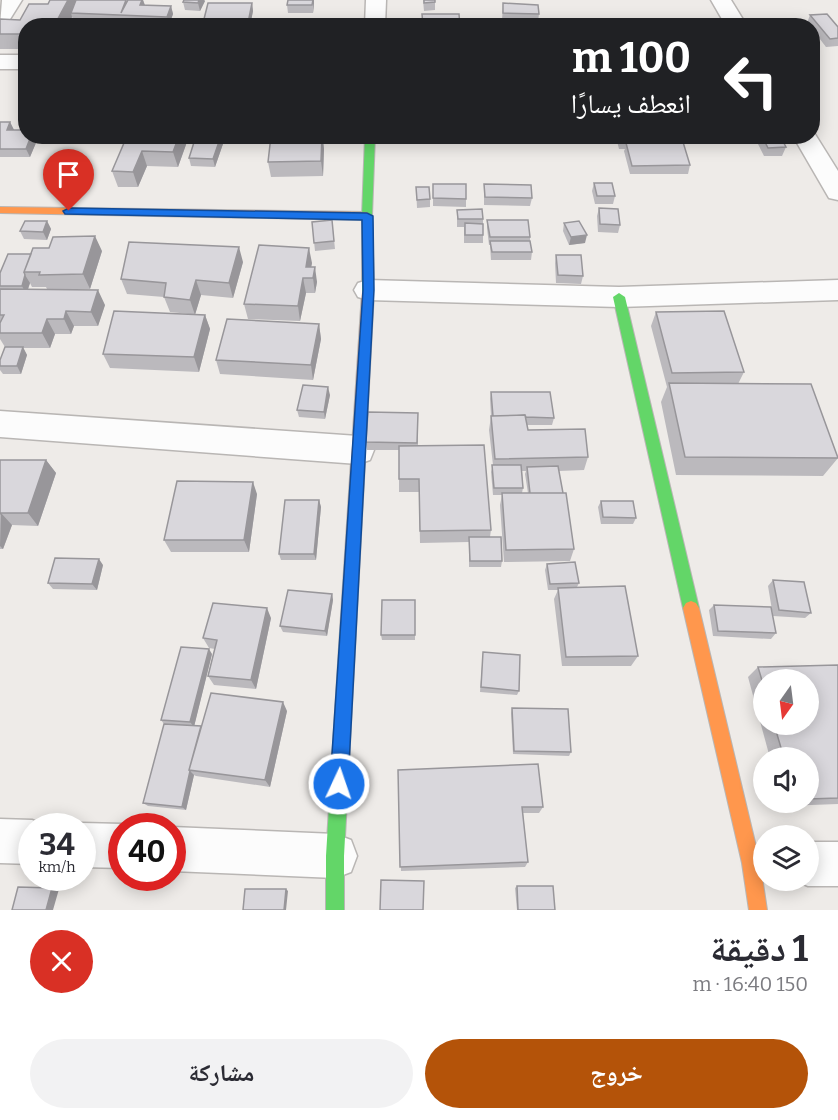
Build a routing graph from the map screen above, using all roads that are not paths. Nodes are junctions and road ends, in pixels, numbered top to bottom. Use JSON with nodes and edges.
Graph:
{"nodes":[{"id":1,"x":12,"y":0,"type":"edge"},
{"id":2,"x":376,"y":0,"type":"edge"},
{"id":3,"x":721,"y":0,"type":"edge"},
{"id":4,"x":375,"y":18,"type":"edge"},
{"id":5,"x":732,"y":18,"type":"edge"},
{"id":6,"x":0,"y":20,"type":"edge"},
{"id":7,"x":0,"y":62,"type":"edge"},
{"id":8,"x":18,"y":62,"type":"edge"},
{"id":9,"x":370,"y":144,"type":"edge"},
{"id":10,"x":810,"y":144,"type":"edge"},
{"id":11,"x":838,"y":192,"type":"edge"},
{"id":12,"x":0,"y":210,"type":"edge"},
{"id":13,"x":367,"y":216,"type":"junction"},
{"id":14,"x":368,"y":290,"type":"junction"},
{"id":15,"x":838,"y":290,"type":"edge"},
{"id":16,"x":618,"y":297,"type":"junction"},
{"id":17,"x":0,"y":424,"type":"edge"},
{"id":18,"x":358,"y":450,"type":"junction"},
{"id":19,"x":0,"y":841,"type":"edge"},
{"id":20,"x":18,"y":842,"type":"edge"},
{"id":21,"x":753,"y":847,"type":"edge"},
{"id":22,"x":186,"y":850,"type":"edge"},
{"id":23,"x":335,"y":856,"type":"junction"},
{"id":24,"x":819,"y":864,"type":"edge"},
{"id":25,"x":838,"y":864,"type":"edge"},
{"id":26,"x":758,"y":891,"type":"edge"},
{"id":27,"x":335,"y":910,"type":"edge"},
{"id":28,"x":758,"y":910,"type":"edge"}],
"edges":[{"from":1,"to":6,"type":"street"},
{"from":2,"to":4,"type":"street"},
{"from":3,"to":5,"type":"street"},
{"from":7,"to":8,"type":"street"},
{"from":9,"to":13,"type":"street"},
{"from":10,"to":11,"type":"street"},
{"from":12,"to":13,"type":"street"},
{"from":13,"to":14,"type":"street"},
{"from":14,"to":16,"type":"street"},
{"from":14,"to":18,"type":"street"},
{"from":15,"to":16,"type":"street"},
{"from":16,"to":21,"type":"street"},
{"from":17,"to":18,"type":"street"},
{"from":18,"to":23,"type":"street"},
{"from":19,"to":20,"type":"street"},
{"from":22,"to":23,"type":"street"},
{"from":23,"to":27,"type":"street"},
{"from":24,"to":25,"type":"street"},
{"from":26,"to":28,"type":"street"}]}
